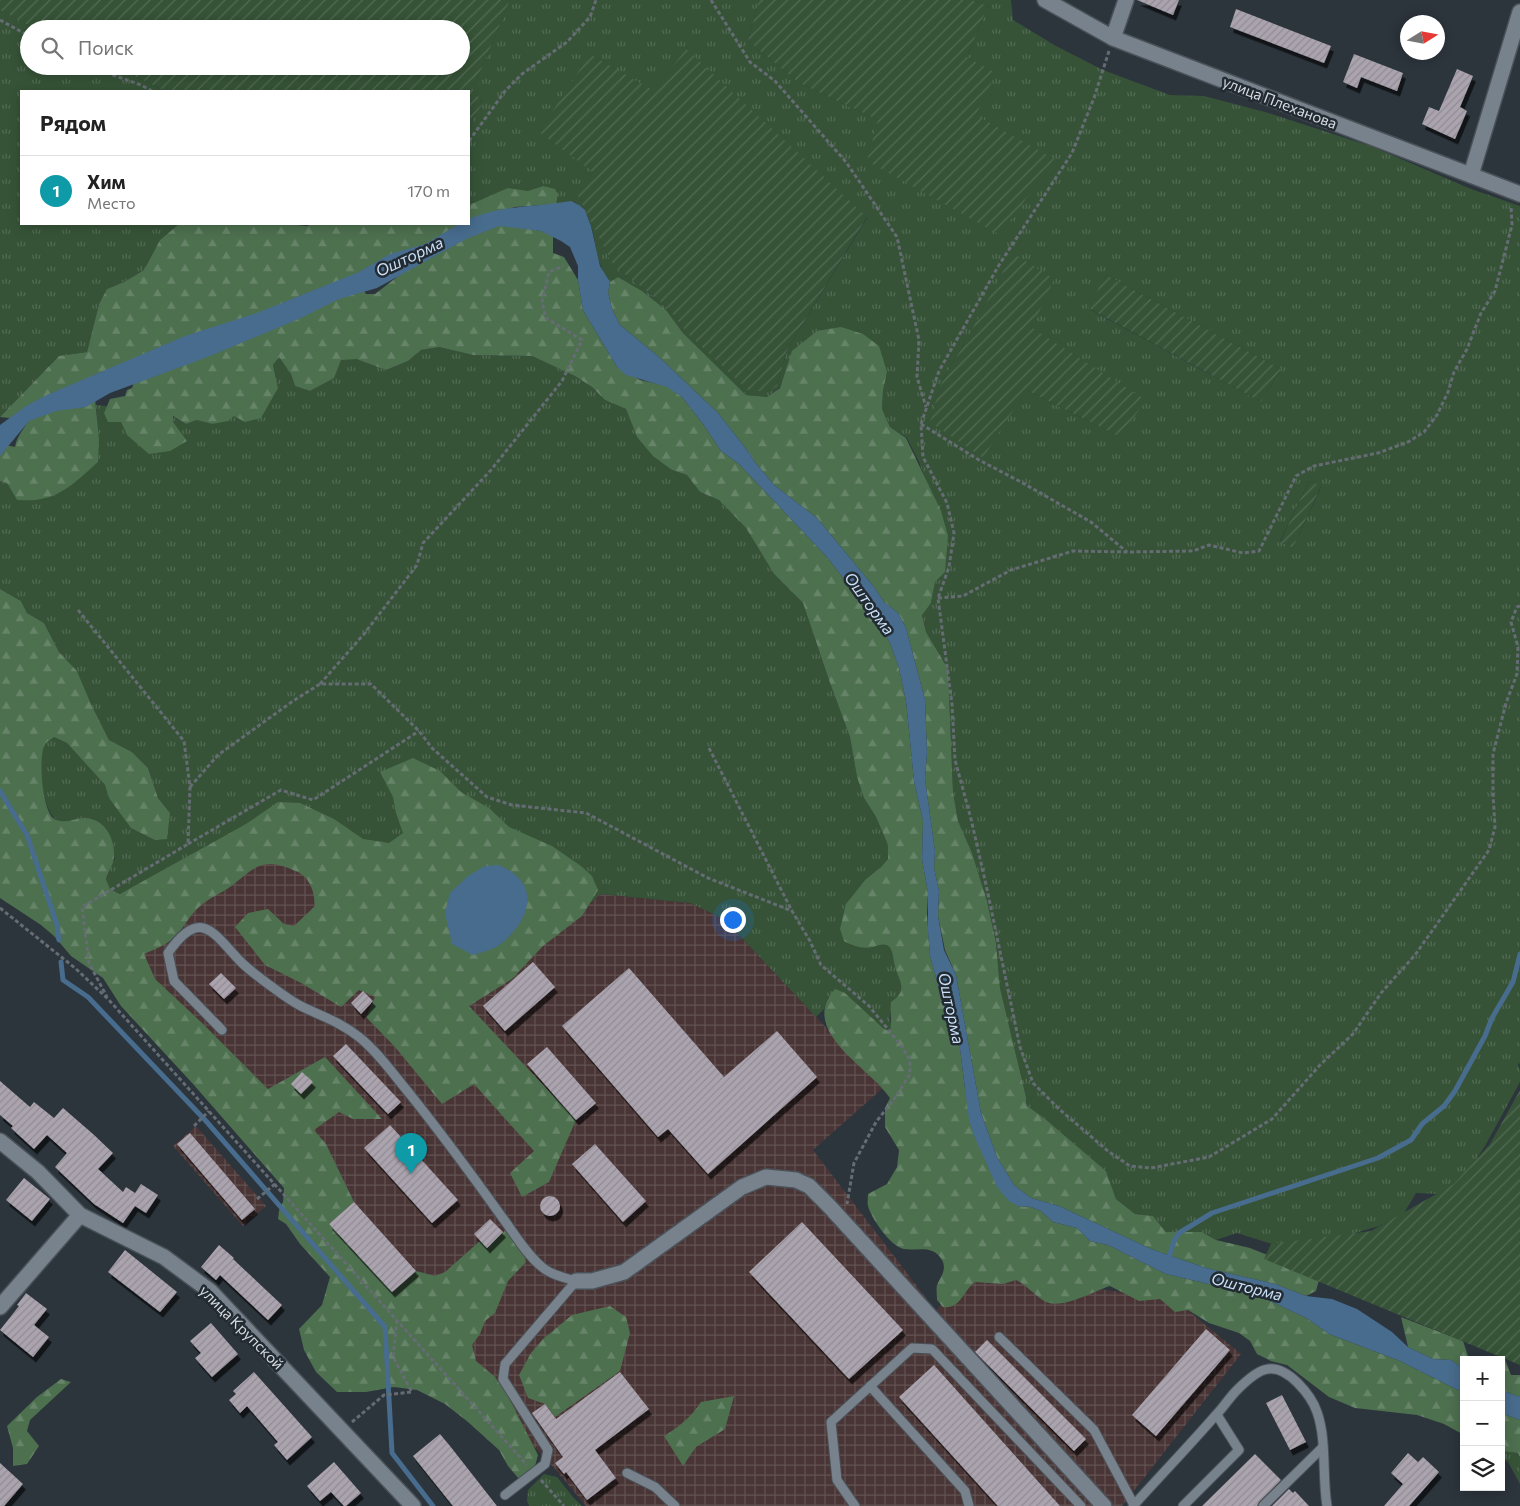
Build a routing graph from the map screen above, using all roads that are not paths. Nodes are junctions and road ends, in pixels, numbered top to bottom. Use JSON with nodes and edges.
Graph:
{"nodes":[{"id":1,"x":1045,"y":0,"type":"edge"},
{"id":2,"x":1126,"y":0,"type":"edge"},
{"id":3,"x":1520,"y":12,"type":"edge"},
{"id":4,"x":1113,"y":38,"type":"junction"},
{"id":5,"x":1472,"y":175,"type":"junction"},
{"id":6,"x":1515,"y":192,"type":"edge"},
{"id":7,"x":222,"y":1030,"type":"dead end"},
{"id":8,"x":0,"y":1140,"type":"edge"},
{"id":9,"x":80,"y":1215,"type":"junction"},
{"id":10,"x":576,"y":1281,"type":"junction"},
{"id":11,"x":0,"y":1307,"type":"edge"},
{"id":12,"x":999,"y":1337,"type":"dead end"},
{"id":13,"x":870,"y":1386,"type":"junction"},
{"id":14,"x":1217,"y":1415,"type":"junction"},
{"id":15,"x":1322,"y":1448,"type":"junction"},
{"id":16,"x":627,"y":1473,"type":"dead end"},
{"id":17,"x":506,"y":1495,"type":"dead end"},
{"id":18,"x":413,"y":1506,"type":"edge"},
{"id":19,"x":675,"y":1506,"type":"edge"},
{"id":20,"x":855,"y":1506,"type":"edge"},
{"id":21,"x":969,"y":1506,"type":"edge"},
{"id":22,"x":1081,"y":1506,"type":"edge"},
{"id":23,"x":1104,"y":1506,"type":"edge"},
{"id":24,"x":1133,"y":1506,"type":"edge"},
{"id":25,"x":1183,"y":1506,"type":"edge"},
{"id":26,"x":1263,"y":1506,"type":"edge"},
{"id":27,"x":1327,"y":1506,"type":"edge"}],
"edges":[{"from":1,"to":4,"type":"street","name":"улица Плеханова"},
{"from":2,"to":4,"type":"street"},
{"from":3,"to":5,"type":"street"},
{"from":4,"to":5,"type":"street","name":"улица Плеханова"},
{"from":5,"to":6,"type":"street","name":"улица Плеханова"},
{"from":7,"to":10,"type":"lane"},
{"from":8,"to":9,"type":"street","name":"улица Крупской"},
{"from":9,"to":11,"type":"street"},
{"from":9,"to":18,"type":"street","name":"улица Крупской"},
{"from":10,"to":17,"type":"lane"},
{"from":10,"to":23,"type":"street"},
{"from":12,"to":24,"type":"lane"},
{"from":13,"to":20,"type":"lane"},
{"from":13,"to":21,"type":"lane"},
{"from":13,"to":22,"type":"lane"},
{"from":14,"to":15,"type":"lane"},
{"from":14,"to":24,"type":"lane"},
{"from":14,"to":25,"type":"lane"},
{"from":15,"to":26,"type":"lane"},
{"from":15,"to":27,"type":"lane"},
{"from":16,"to":19,"type":"lane"}]}
